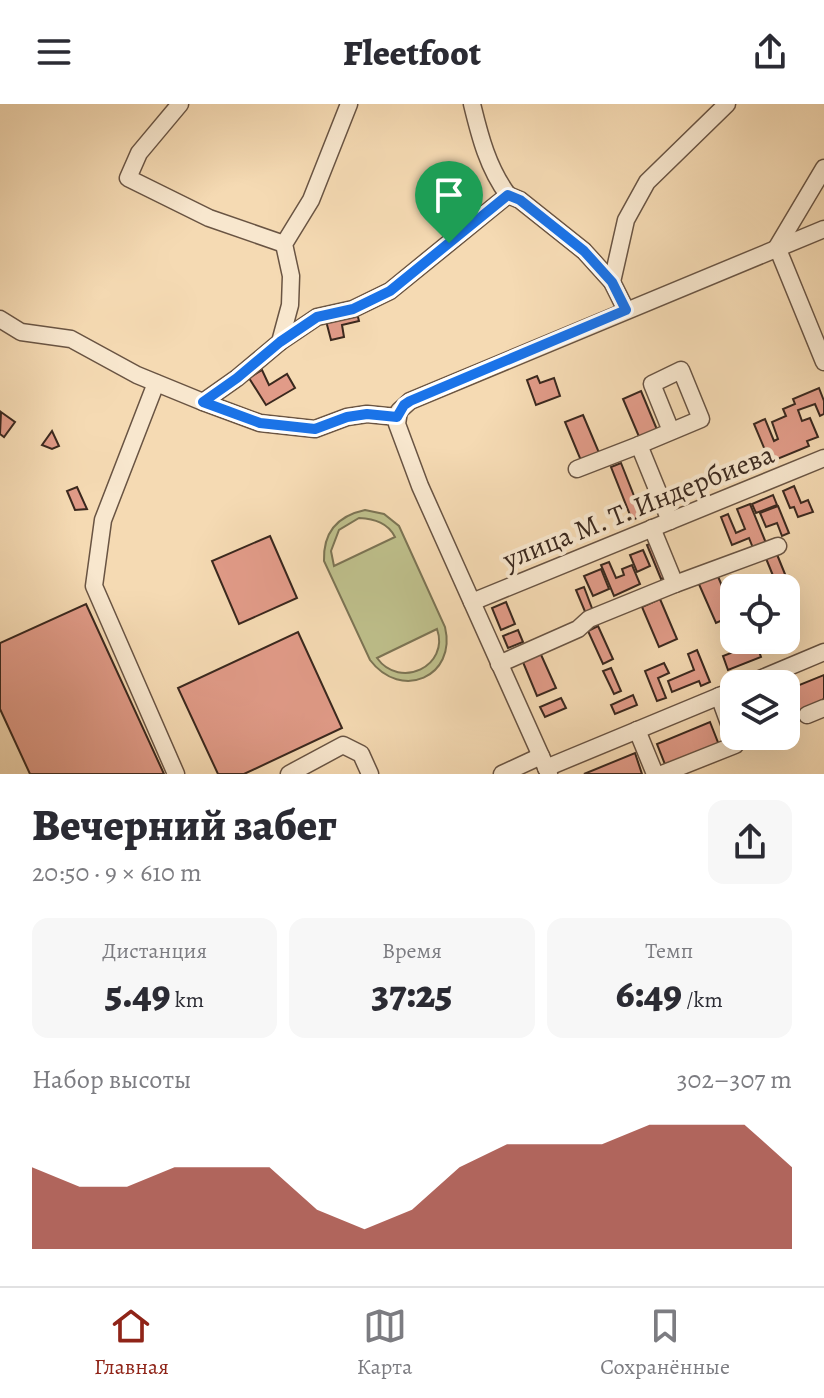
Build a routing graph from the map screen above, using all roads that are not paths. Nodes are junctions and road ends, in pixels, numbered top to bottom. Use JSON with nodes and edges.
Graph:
{"nodes":[{"id":1,"x":180,"y":104,"type":"edge"},
{"id":2,"x":349,"y":104,"type":"edge"},
{"id":3,"x":472,"y":104,"type":"edge"},
{"id":4,"x":727,"y":104,"type":"edge"},
{"id":5,"x":824,"y":168,"type":"edge"},
{"id":6,"x":508,"y":195,"type":"junction"},
{"id":7,"x":824,"y":229,"type":"edge"},
{"id":8,"x":284,"y":244,"type":"junction"},
{"id":9,"x":777,"y":247,"type":"junction"},
{"id":10,"x":612,"y":282,"type":"junction"},
{"id":11,"x":626,"y":310,"type":"junction"},
{"id":12,"x":0,"y":319,"type":"edge"},
{"id":13,"x":280,"y":342,"type":"junction"},
{"id":14,"x":824,"y":362,"type":"edge"},
{"id":15,"x":156,"y":383,"type":"junction"},
{"id":16,"x":203,"y":402,"type":"junction"},
{"id":17,"x":397,"y":417,"type":"junction"},
{"id":18,"x":671,"y":431,"type":"dead end"},
{"id":19,"x":639,"y":445,"type":"junction"},
{"id":20,"x":824,"y":458,"type":"edge"},
{"id":21,"x":577,"y":469,"type":"dead end"},
{"id":22,"x":670,"y":521,"type":"junction"},
{"id":23,"x":652,"y":528,"type":"junction"},
{"id":24,"x":778,"y":546,"type":"dead end"},
{"id":25,"x":675,"y":584,"type":"junction"},
{"id":26,"x":472,"y":602,"type":"junction"},
{"id":27,"x":824,"y":652,"type":"edge"},
{"id":28,"x":499,"y":664,"type":"junction"},
{"id":29,"x":781,"y":670,"type":"edge"},
{"id":30,"x":720,"y":695,"type":"edge"},
{"id":31,"x":824,"y":708,"type":"edge"},
{"id":32,"x":807,"y":715,"type":"dead end"},
{"id":33,"x":637,"y":730,"type":"junction"},
{"id":34,"x":722,"y":750,"type":"edge"},
{"id":35,"x":545,"y":766,"type":"edge"},
{"id":36,"x":176,"y":774,"type":"edge"},
{"id":37,"x":289,"y":774,"type":"edge"},
{"id":38,"x":370,"y":774,"type":"edge"},
{"id":39,"x":502,"y":774,"type":"edge"},
{"id":40,"x":655,"y":774,"type":"edge"},
{"id":41,"x":662,"y":774,"type":"edge"}],
"edges":[{"from":1,"to":8,"type":"street"},
{"from":2,"to":8,"type":"street"},
{"from":3,"to":6,"type":"street"},
{"from":4,"to":10,"type":"street"},
{"from":5,"to":9,"type":"street"},
{"from":6,"to":10,"type":"street"},
{"from":6,"to":13,"type":"street"},
{"from":7,"to":9,"type":"street"},
{"from":8,"to":13,"type":"street"},
{"from":9,"to":11,"type":"street"},
{"from":9,"to":14,"type":"street"},
{"from":10,"to":11,"type":"street"},
{"from":11,"to":17,"type":"street"},
{"from":12,"to":15,"type":"street"},
{"from":13,"to":16,"type":"street"},
{"from":15,"to":16,"type":"street"},
{"from":15,"to":36,"type":"street"},
{"from":16,"to":17,"type":"street"},
{"from":17,"to":26,"type":"street"},
{"from":18,"to":19,"type":"street"},
{"from":19,"to":21,"type":"street"},
{"from":19,"to":22,"type":"street"},
{"from":20,"to":22,"type":"street","name":"улица М. Т. Индербиева"},
{"from":22,"to":23,"type":"street","name":"улица М. Т. Индербиева"},
{"from":23,"to":25,"type":"street"},
{"from":23,"to":26,"type":"street","name":"улица М. Т. Индербиева"},
{"from":24,"to":25,"type":"street"},
{"from":25,"to":28,"type":"street"},
{"from":26,"to":28,"type":"street"},
{"from":27,"to":29,"type":"street"},
{"from":28,"to":35,"type":"street"},
{"from":30,"to":33,"type":"street"},
{"from":31,"to":32,"type":"street"},
{"from":33,"to":35,"type":"street"},
{"from":33,"to":40,"type":"street"},
{"from":34,"to":41,"type":"street"},
{"from":35,"to":39,"type":"street"},
{"from":37,"to":38,"type":"street"}]}
